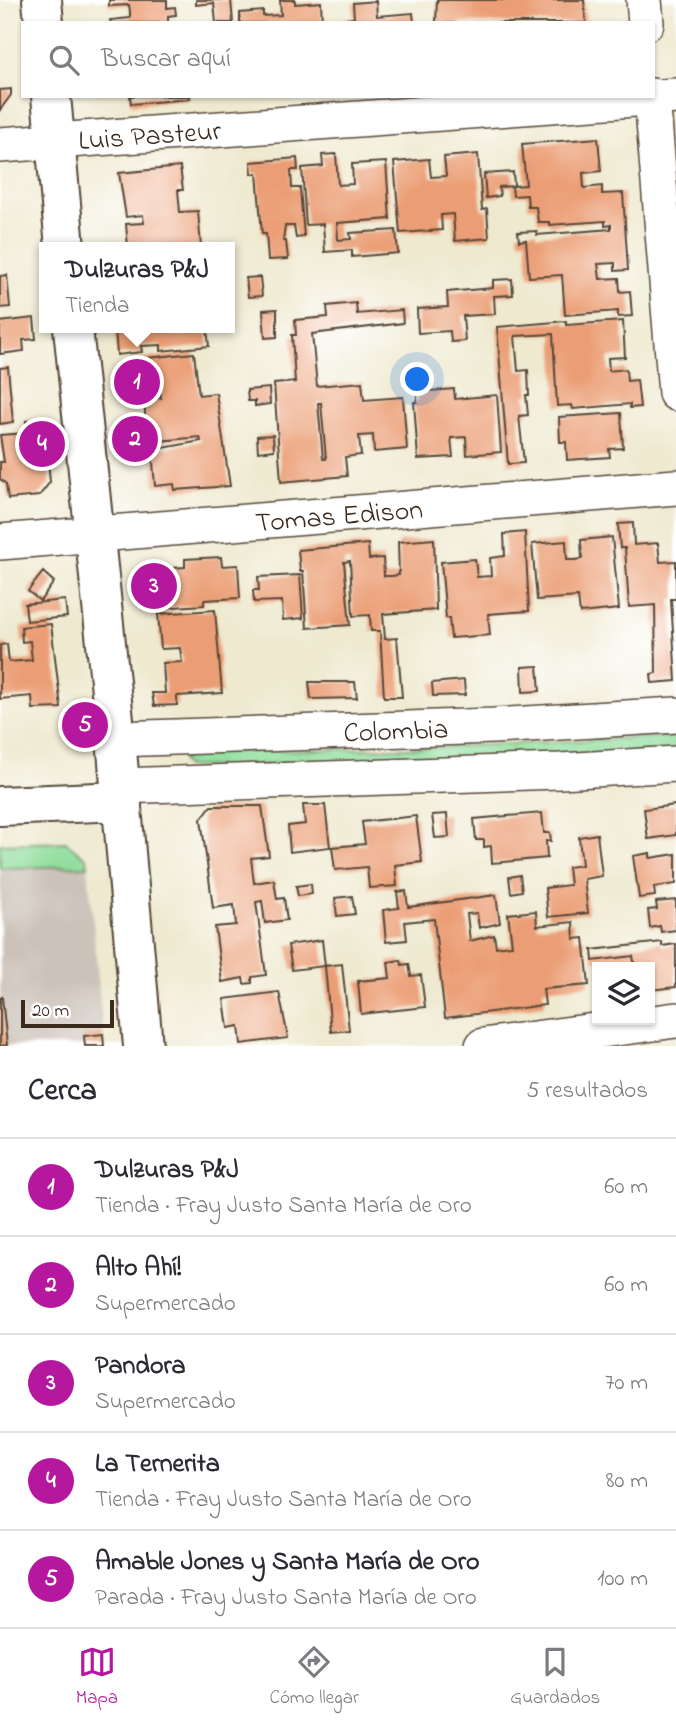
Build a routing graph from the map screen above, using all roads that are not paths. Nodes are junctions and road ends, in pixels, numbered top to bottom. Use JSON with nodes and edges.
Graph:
{"nodes":[{"id":1,"x":42,"y":0,"type":"edge"},
{"id":2,"x":645,"y":0,"type":"edge"},
{"id":3,"x":44,"y":21,"type":"edge"},
{"id":4,"x":646,"y":21,"type":"edge"},
{"id":5,"x":660,"y":96,"type":"edge"},
{"id":6,"x":51,"y":98,"type":"edge"},
{"id":7,"x":633,"y":98,"type":"edge"},
{"id":8,"x":55,"y":141,"type":"junction"},
{"id":9,"x":0,"y":145,"type":"edge"},
{"id":10,"x":65,"y":242,"type":"edge"},
{"id":11,"x":74,"y":333,"type":"edge"},
{"id":12,"x":676,"y":393,"type":"edge"},
{"id":13,"x":676,"y":487,"type":"edge"},
{"id":14,"x":94,"y":534,"type":"junction"},
{"id":15,"x":0,"y":542,"type":"edge"},
{"id":16,"x":676,"y":715,"type":"edge"},
{"id":17,"x":116,"y":739,"type":"junction"},
{"id":18,"x":676,"y":764,"type":"edge"},
{"id":19,"x":121,"y":794,"type":"junction"},
{"id":20,"x":0,"y":806,"type":"edge"},
{"id":21,"x":676,"y":1020,"type":"edge"},
{"id":22,"x":143,"y":1046,"type":"edge"},
{"id":23,"x":483,"y":1046,"type":"edge"}],
"edges":[{"from":1,"to":3,"type":"main road"},
{"from":2,"to":4,"type":"street"},
{"from":5,"to":12,"type":"street"},
{"from":6,"to":8,"type":"main road"},
{"from":7,"to":8,"type":"street","name":"Luis Pasteur"},
{"from":8,"to":9,"type":"street","name":"Luis Pasteur"},
{"from":8,"to":10,"type":"main road"},
{"from":11,"to":14,"type":"main road"},
{"from":13,"to":14,"type":"street","name":"Tomas Edison"},
{"from":14,"to":15,"type":"street","name":"Tomas Edison"},
{"from":14,"to":17,"type":"main road"},
{"from":16,"to":17,"type":"street","name":"Colombia"},
{"from":17,"to":19,"type":"main road"},
{"from":18,"to":19,"type":"street","name":"Colombia"},
{"from":19,"to":20,"type":"main road"},
{"from":19,"to":22,"type":"main road"},
{"from":21,"to":23,"type":"street"}]}
